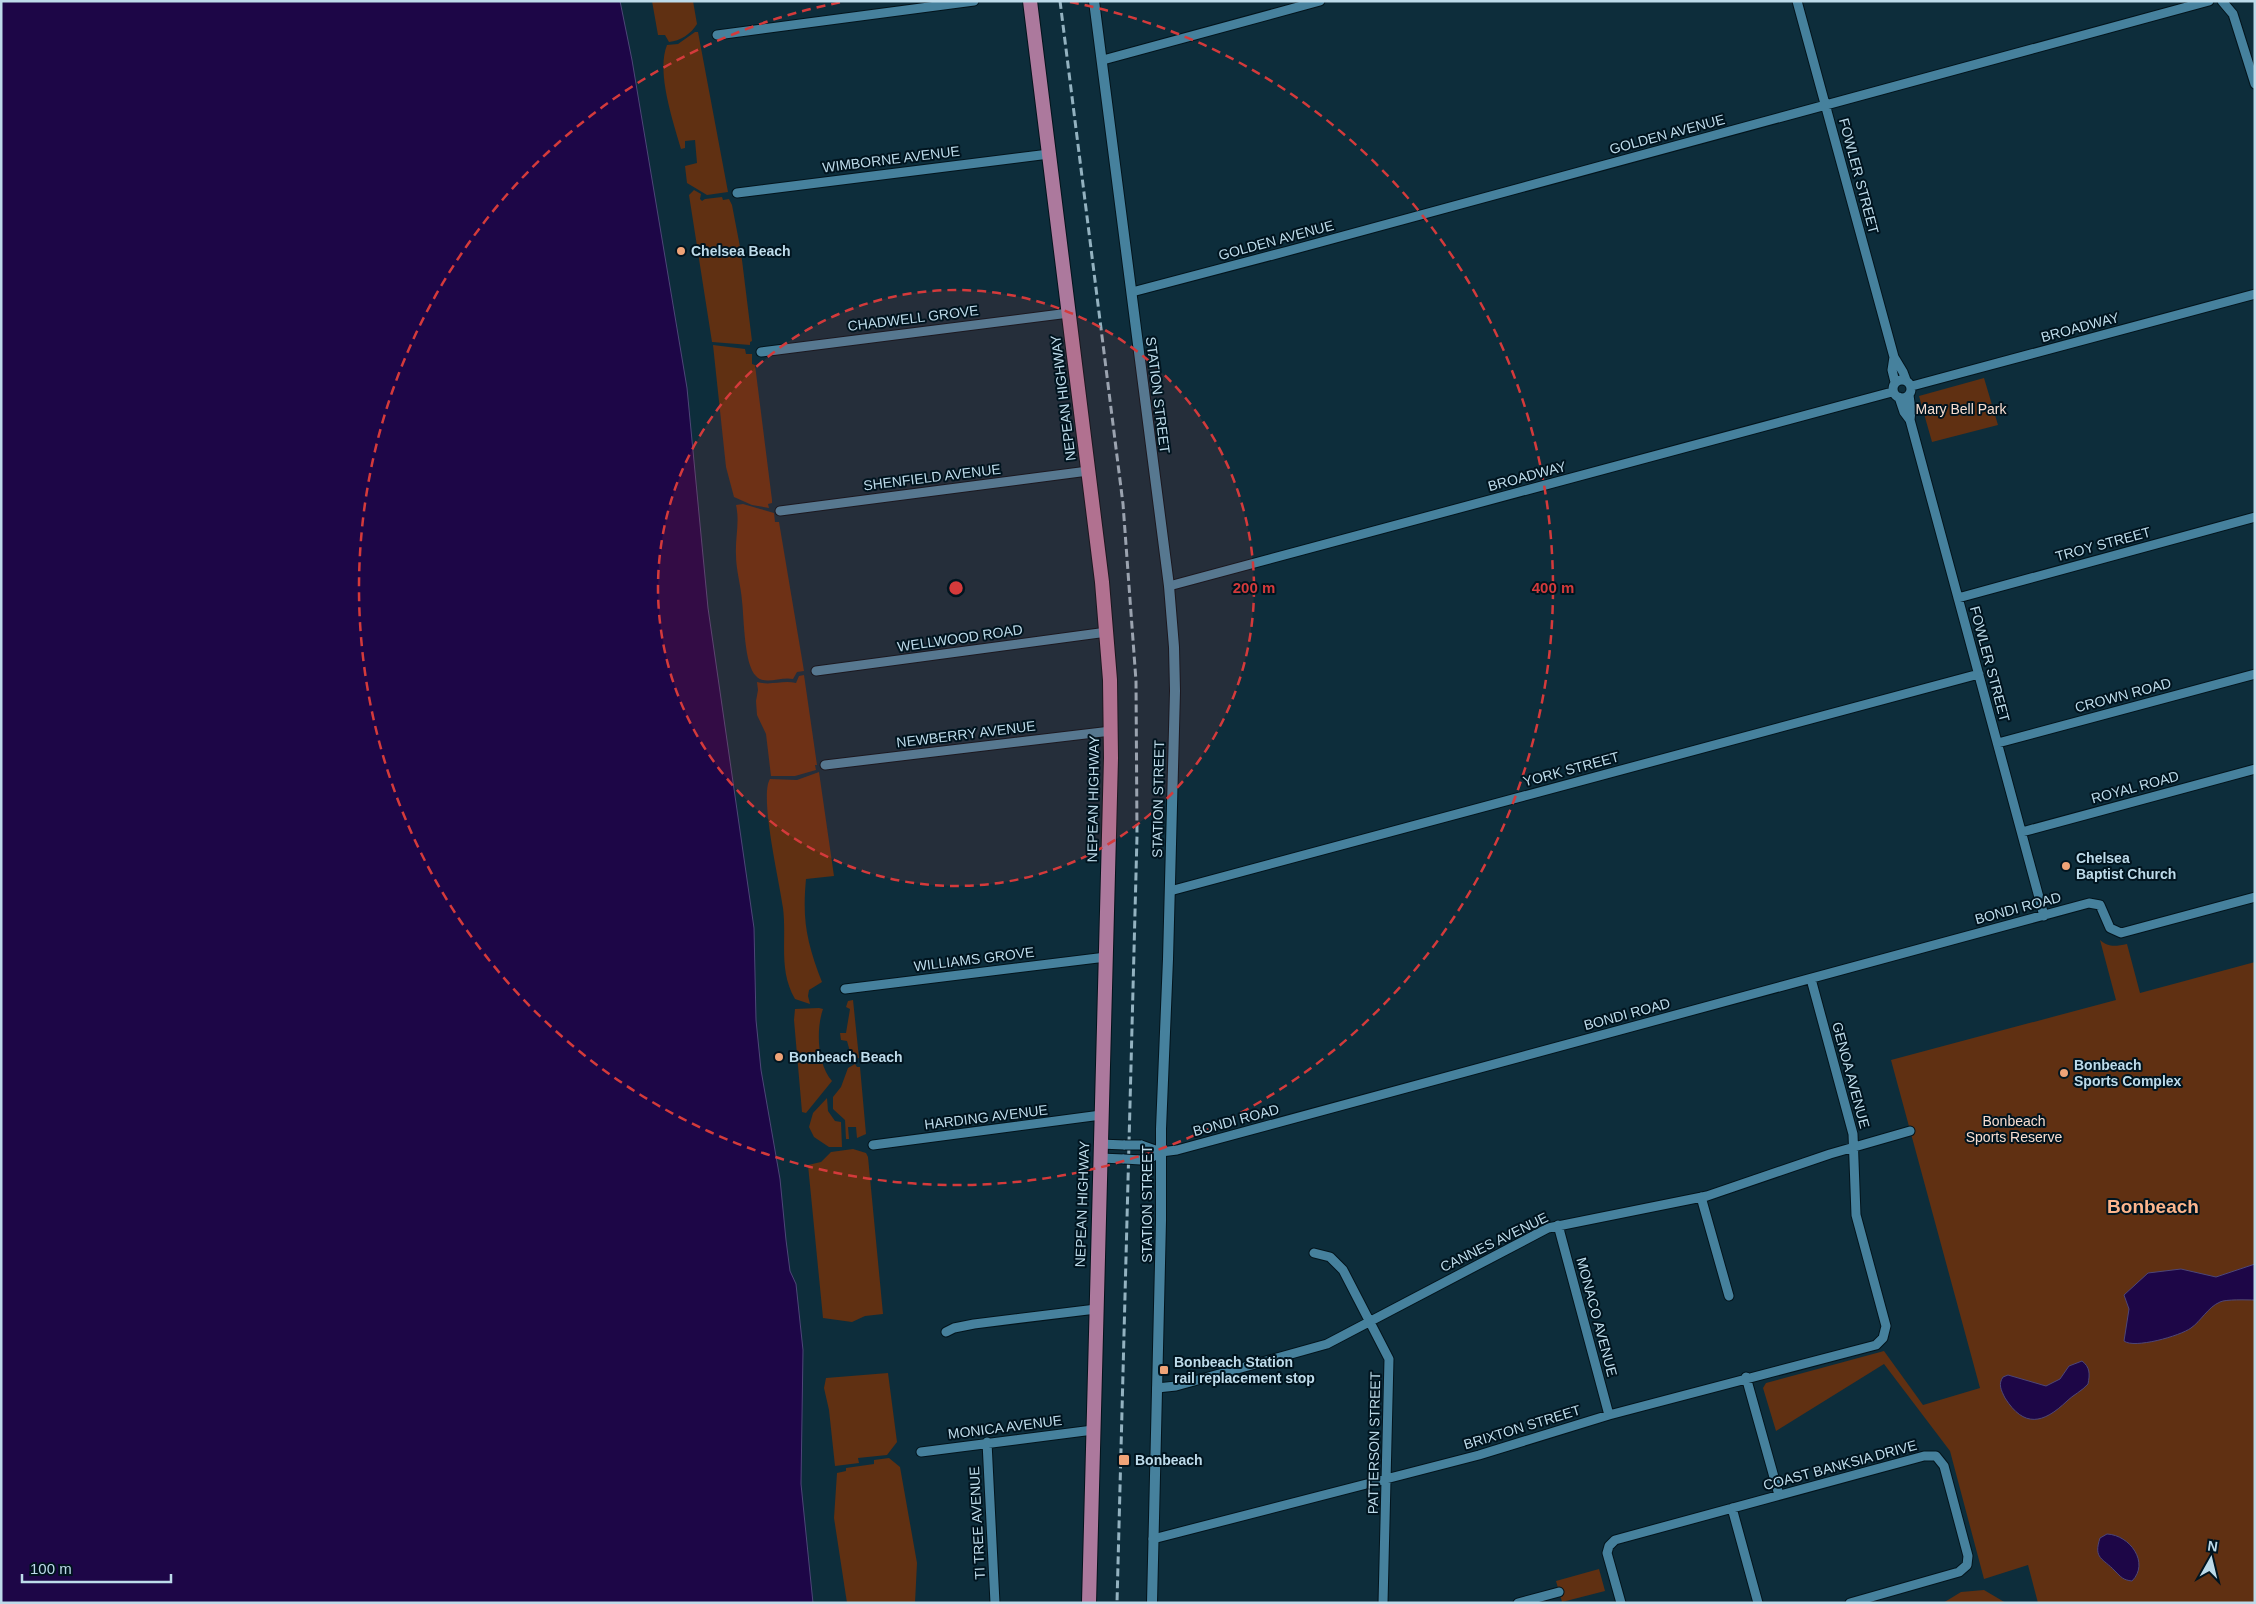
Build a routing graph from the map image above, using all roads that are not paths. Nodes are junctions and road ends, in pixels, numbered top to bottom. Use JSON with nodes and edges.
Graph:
{"nodes":[{"id":1,"x":974,"y":1,"type":"edge"},
{"id":2,"x":1030,"y":1,"type":"edge"},
{"id":3,"x":1094,"y":1,"type":"edge"},
{"id":4,"x":1320,"y":1,"type":"edge"},
{"id":5,"x":1797,"y":1,"type":"edge"},
{"id":6,"x":2209,"y":1,"type":"edge"},
{"id":7,"x":2222,"y":1,"type":"edge"},
{"id":8,"x":717,"y":35,"type":"dead end"},
{"id":9,"x":1103,"y":60,"type":"junction"},
{"id":10,"x":2255,"y":84,"type":"edge"},
{"id":11,"x":1825,"y":105,"type":"junction"},
{"id":12,"x":1049,"y":154,"type":"junction"},
{"id":13,"x":737,"y":193,"type":"dead end"},
{"id":14,"x":1132,"y":292,"type":"junction"},
{"id":15,"x":2255,"y":294,"type":"edge"},
{"id":16,"x":1069,"y":313,"type":"junction"},
{"id":17,"x":761,"y":352,"type":"dead end"},
{"id":18,"x":1894,"y":357,"type":"junction"},
{"id":19,"x":1895,"y":382,"type":"junction"},
{"id":20,"x":1909,"y":387,"type":"junction"},
{"id":21,"x":1895,"y":394,"type":"junction"},
{"id":22,"x":1910,"y":420,"type":"junction"},
{"id":23,"x":1088,"y":470,"type":"junction"},
{"id":24,"x":780,"y":511,"type":"dead end"},
{"id":25,"x":2255,"y":517,"type":"edge"},
{"id":26,"x":1169,"y":586,"type":"junction"},
{"id":27,"x":1958,"y":598,"type":"junction"},
{"id":28,"x":1107,"y":632,"type":"junction"},
{"id":29,"x":816,"y":671,"type":"dead end"},
{"id":30,"x":1979,"y":674,"type":"junction"},
{"id":31,"x":2255,"y":674,"type":"edge"},
{"id":32,"x":1111,"y":731,"type":"junction"},
{"id":33,"x":1998,"y":743,"type":"junction"},
{"id":34,"x":826,"y":765,"type":"dead end"},
{"id":35,"x":2255,"y":769,"type":"edge"},
{"id":36,"x":2022,"y":832,"type":"junction"},
{"id":37,"x":1170,"y":891,"type":"junction"},
{"id":38,"x":2255,"y":897,"type":"edge"},
{"id":39,"x":2044,"y":916,"type":"junction"},
{"id":40,"x":1106,"y":957,"type":"junction"},
{"id":41,"x":1811,"y":979,"type":"junction"},
{"id":42,"x":845,"y":989,"type":"dead end"},
{"id":43,"x":1101,"y":1115,"type":"junction"},
{"id":44,"x":1910,"y":1131,"type":"dead end"},
{"id":45,"x":874,"y":1145,"type":"dead end"},
{"id":46,"x":1854,"y":1146,"type":"junction"},
{"id":47,"x":1100,"y":1151,"type":"junction"},
{"id":48,"x":1161,"y":1152,"type":"junction"},
{"id":49,"x":1701,"y":1197,"type":"junction"},
{"id":50,"x":1558,"y":1225,"type":"junction"},
{"id":51,"x":1314,"y":1253,"type":"dead end"},
{"id":52,"x":1729,"y":1296,"type":"dead end"},
{"id":53,"x":1096,"y":1309,"type":"junction"},
{"id":54,"x":1370,"y":1321,"type":"junction"},
{"id":55,"x":1886,"y":1326,"type":"joint"},
{"id":56,"x":946,"y":1332,"type":"dead end"},
{"id":57,"x":1746,"y":1378,"type":"junction"},
{"id":58,"x":1157,"y":1388,"type":"junction"},
{"id":59,"x":1609,"y":1415,"type":"junction"},
{"id":60,"x":1093,"y":1430,"type":"junction"},
{"id":61,"x":988,"y":1442,"type":"junction"},
{"id":62,"x":921,"y":1452,"type":"dead end"},
{"id":63,"x":1387,"y":1478,"type":"junction"},
{"id":64,"x":1779,"y":1495,"type":"junction"},
{"id":65,"x":1732,"y":1508,"type":"junction"},
{"id":66,"x":1153,"y":1539,"type":"junction"},
{"id":67,"x":1559,"y":1592,"type":"dead end"},
{"id":68,"x":995,"y":1603,"type":"edge"},
{"id":69,"x":1089,"y":1603,"type":"edge"},
{"id":70,"x":1152,"y":1603,"type":"edge"},
{"id":71,"x":1383,"y":1603,"type":"edge"},
{"id":72,"x":1518,"y":1603,"type":"edge"},
{"id":73,"x":1621,"y":1603,"type":"edge"},
{"id":74,"x":1758,"y":1603,"type":"edge"},
{"id":75,"x":1850,"y":1603,"type":"edge"}],
"edges":[{"from":1,"to":8,"type":"street"},
{"from":2,"to":12,"type":"highway","name":"NEPEAN HIGHWAY"},
{"from":3,"to":9,"type":"street","name":"STATION STREET"},
{"from":4,"to":9,"type":"street"},
{"from":5,"to":11,"type":"street","name":"FOWLER STREET"},
{"from":6,"to":11,"type":"street","name":"GOLDEN AVENUE"},
{"from":7,"to":10,"type":"street"},
{"from":9,"to":14,"type":"street","name":"STATION STREET"},
{"from":11,"to":14,"type":"street","name":"GOLDEN AVENUE"},
{"from":11,"to":18,"type":"street","name":"FOWLER STREET"},
{"from":12,"to":13,"type":"street","name":"WIMBORNE AVENUE"},
{"from":12,"to":16,"type":"highway","name":"NEPEAN HIGHWAY"},
{"from":14,"to":26,"type":"street","name":"STATION STREET"},
{"from":15,"to":20,"type":"street","name":"BROADWAY"},
{"from":16,"to":17,"type":"street","name":"CHADWELL GROVE"},
{"from":16,"to":23,"type":"highway","name":"NEPEAN HIGHWAY"},
{"from":18,"to":19,"type":"street","name":"FOWLER STREET"},
{"from":18,"to":20,"type":"street","name":"FOWLER STREET"},
{"from":19,"to":20,"type":"street"},
{"from":19,"to":21,"type":"street","name":"FOWLER STREET"},
{"from":20,"to":21,"type":"street","name":"BROADWAY"},
{"from":20,"to":22,"type":"street","name":"FOWLER STREET"},
{"from":21,"to":22,"type":"street","name":"FOWLER STREET"},
{"from":21,"to":26,"type":"street","name":"BROADWAY"},
{"from":22,"to":27,"type":"street","name":"FOWLER STREET"},
{"from":23,"to":24,"type":"street","name":"SHENFIELD AVENUE"},
{"from":23,"to":28,"type":"highway","name":"NEPEAN HIGHWAY"},
{"from":25,"to":27,"type":"street","name":"TROY STREET"},
{"from":26,"to":37,"type":"street","name":"STATION STREET"},
{"from":27,"to":30,"type":"street","name":"FOWLER STREET"},
{"from":28,"to":29,"type":"street","name":"WELLWOOD ROAD"},
{"from":28,"to":32,"type":"highway","name":"NEPEAN HIGHWAY"},
{"from":30,"to":33,"type":"street","name":"FOWLER STREET"},
{"from":30,"to":37,"type":"street","name":"YORK STREET"},
{"from":31,"to":33,"type":"street","name":"CROWN ROAD"},
{"from":32,"to":34,"type":"street","name":"NEWBERRY AVENUE"},
{"from":32,"to":40,"type":"highway","name":"NEPEAN HIGHWAY"},
{"from":33,"to":36,"type":"street","name":"FOWLER STREET"},
{"from":35,"to":36,"type":"street","name":"ROYAL ROAD"},
{"from":36,"to":39,"type":"street","name":"FOWLER STREET"},
{"from":37,"to":48,"type":"street","name":"STATION STREET"},
{"from":38,"to":39,"type":"street","name":"BONDI ROAD"},
{"from":39,"to":41,"type":"street","name":"BONDI ROAD"},
{"from":40,"to":42,"type":"street","name":"WILLIAMS GROVE"},
{"from":40,"to":43,"type":"highway","name":"NEPEAN HIGHWAY"},
{"from":41,"to":46,"type":"street","name":"GENOA AVENUE"},
{"from":41,"to":48,"type":"street","name":"BONDI ROAD"},
{"from":43,"to":45,"type":"street","name":"HARDING AVENUE"},
{"from":43,"to":47,"type":"highway","name":"NEPEAN HIGHWAY"},
{"from":44,"to":46,"type":"street","name":"CANNES AVENUE"},
{"from":46,"to":49,"type":"street","name":"CANNES AVENUE"},
{"from":46,"to":55,"type":"street","name":"GENOA AVENUE"},
{"from":47,"to":48,"type":"street","name":"BONDI ROAD","bridge":true},
{"from":47,"to":48,"type":"street","name":"BONDI ROAD","bridge":true},
{"from":47,"to":53,"type":"highway","name":"NEPEAN HIGHWAY"},
{"from":48,"to":58,"type":"street","name":"STATION STREET"},
{"from":49,"to":50,"type":"street","name":"CANNES AVENUE"},
{"from":49,"to":52,"type":"street"},
{"from":50,"to":54,"type":"street","name":"CANNES AVENUE"},
{"from":50,"to":59,"type":"street","name":"MONACO AVENUE"},
{"from":51,"to":54,"type":"street","name":"PATTERSON STREET"},
{"from":53,"to":56,"type":"street"},
{"from":53,"to":60,"type":"highway","name":"NEPEAN HIGHWAY"},
{"from":54,"to":58,"type":"street","name":"CANNES AVENUE"},
{"from":54,"to":63,"type":"street","name":"PATTERSON STREET"},
{"from":55,"to":57,"type":"street","name":"BRIXTON STREET"},
{"from":57,"to":59,"type":"street","name":"BRIXTON STREET"},
{"from":57,"to":64,"type":"street"},
{"from":58,"to":66,"type":"street","name":"STATION STREET"},
{"from":59,"to":63,"type":"street","name":"BRIXTON STREET"},
{"from":60,"to":61,"type":"street","name":"MONICA AVENUE"},
{"from":60,"to":69,"type":"highway","name":"NEPEAN HIGHWAY"},
{"from":61,"to":62,"type":"street","name":"MONICA AVENUE"},
{"from":61,"to":68,"type":"street","name":"TI TREE AVENUE"},
{"from":63,"to":66,"type":"street","name":"BRIXTON STREET"},
{"from":63,"to":71,"type":"street","name":"PATTERSON STREET"},
{"from":64,"to":65,"type":"street","name":"COAST BANKSIA DRIVE"},
{"from":64,"to":75,"type":"street","name":"COAST BANKSIA DRIVE"},
{"from":65,"to":73,"type":"street","name":"COAST BANKSIA DRIVE"},
{"from":65,"to":74,"type":"street"},
{"from":66,"to":70,"type":"street","name":"STATION STREET"},
{"from":67,"to":72,"type":"street"}]}
